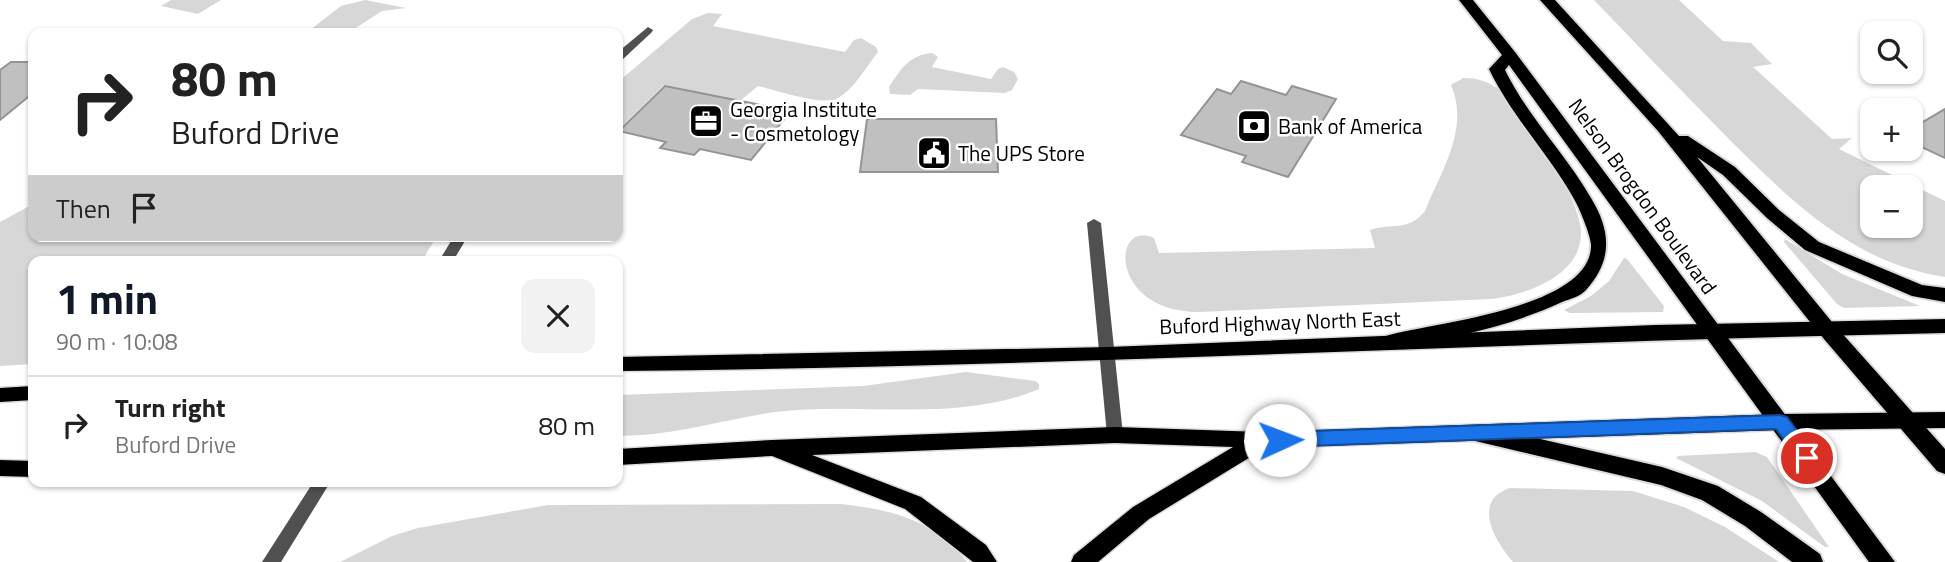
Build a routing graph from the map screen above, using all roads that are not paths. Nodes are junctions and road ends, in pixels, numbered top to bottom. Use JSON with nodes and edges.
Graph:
{"nodes":[{"id":1,"x":1466,"y":0,"type":"edge"},
{"id":2,"x":1547,"y":0,"type":"edge"},
{"id":3,"x":648,"y":30,"type":"dead end"},
{"id":4,"x":623,"y":53,"type":"edge"},
{"id":5,"x":1510,"y":55,"type":"junction"},
{"id":6,"x":1664,"y":128,"type":"junction"},
{"id":7,"x":1094,"y":223,"type":"dead end"},
{"id":8,"x":1945,"y":295,"type":"edge"},
{"id":9,"x":1945,"y":326,"type":"edge"},
{"id":10,"x":1825,"y":327,"type":"junction"},
{"id":11,"x":1714,"y":330,"type":"junction"},
{"id":12,"x":1394,"y":341,"type":"junction"},
{"id":13,"x":1109,"y":354,"type":"junction"},
{"id":14,"x":623,"y":365,"type":"edge"},
{"id":15,"x":28,"y":393,"type":"edge"},
{"id":16,"x":0,"y":395,"type":"edge"},
{"id":17,"x":1906,"y":419,"type":"junction"},
{"id":18,"x":1945,"y":420,"type":"edge"},
{"id":19,"x":1780,"y":422,"type":"junction"},
{"id":20,"x":1479,"y":434,"type":"junction"},
{"id":21,"x":1115,"y":435,"type":"junction"},
{"id":22,"x":1261,"y":440,"type":"junction"},
{"id":23,"x":772,"y":448,"type":"junction"},
{"id":24,"x":623,"y":457,"type":"edge"},
{"id":25,"x":1945,"y":465,"type":"edge"},
{"id":26,"x":0,"y":468,"type":"edge"},
{"id":27,"x":28,"y":469,"type":"edge"},
{"id":28,"x":319,"y":487,"type":"edge"},
{"id":29,"x":271,"y":562,"type":"edge"},
{"id":30,"x":986,"y":562,"type":"edge"},
{"id":31,"x":1082,"y":562,"type":"edge"},
{"id":32,"x":1811,"y":562,"type":"edge"},
{"id":33,"x":1883,"y":562,"type":"edge"}],
"edges":[{"from":1,"to":5,"type":"highway","name":"Nelson Brogdon Boulevard"},
{"from":2,"to":6,"type":"highway"},
{"from":3,"to":4,"type":"street"},
{"from":5,"to":11,"type":"highway","name":"Nelson Brogdon Boulevard"},
{"from":5,"to":12,"type":"highway"},
{"from":6,"to":8,"type":"highway"},
{"from":6,"to":10,"type":"highway"},
{"from":7,"to":13,"type":"street"},
{"from":9,"to":10,"type":"main road","name":"Buford Highway North East"},
{"from":10,"to":11,"type":"main road","name":"Buford Highway North East"},
{"from":10,"to":17,"type":"highway"},
{"from":11,"to":12,"type":"main road","name":"Buford Highway North East"},
{"from":11,"to":19,"type":"highway","name":"Nelson Brogdon Boulevard"},
{"from":12,"to":13,"type":"main road","name":"Buford Highway North East"},
{"from":13,"to":14,"type":"main road","name":"Buford Highway North East"},
{"from":13,"to":21,"type":"street"},
{"from":15,"to":16,"type":"main road"},
{"from":17,"to":18,"type":"main road"},
{"from":17,"to":19,"type":"main road"},
{"from":17,"to":25,"type":"highway"},
{"from":19,"to":20,"type":"main road"},
{"from":19,"to":33,"type":"highway","name":"Nelson Brogdon Boulevard"},
{"from":20,"to":22,"type":"main road"},
{"from":20,"to":32,"type":"highway"},
{"from":21,"to":22,"type":"main road"},
{"from":21,"to":23,"type":"main road"},
{"from":22,"to":31,"type":"main road"},
{"from":23,"to":24,"type":"main road"},
{"from":23,"to":30,"type":"main road"},
{"from":26,"to":27,"type":"main road"},
{"from":28,"to":29,"type":"street"}]}
